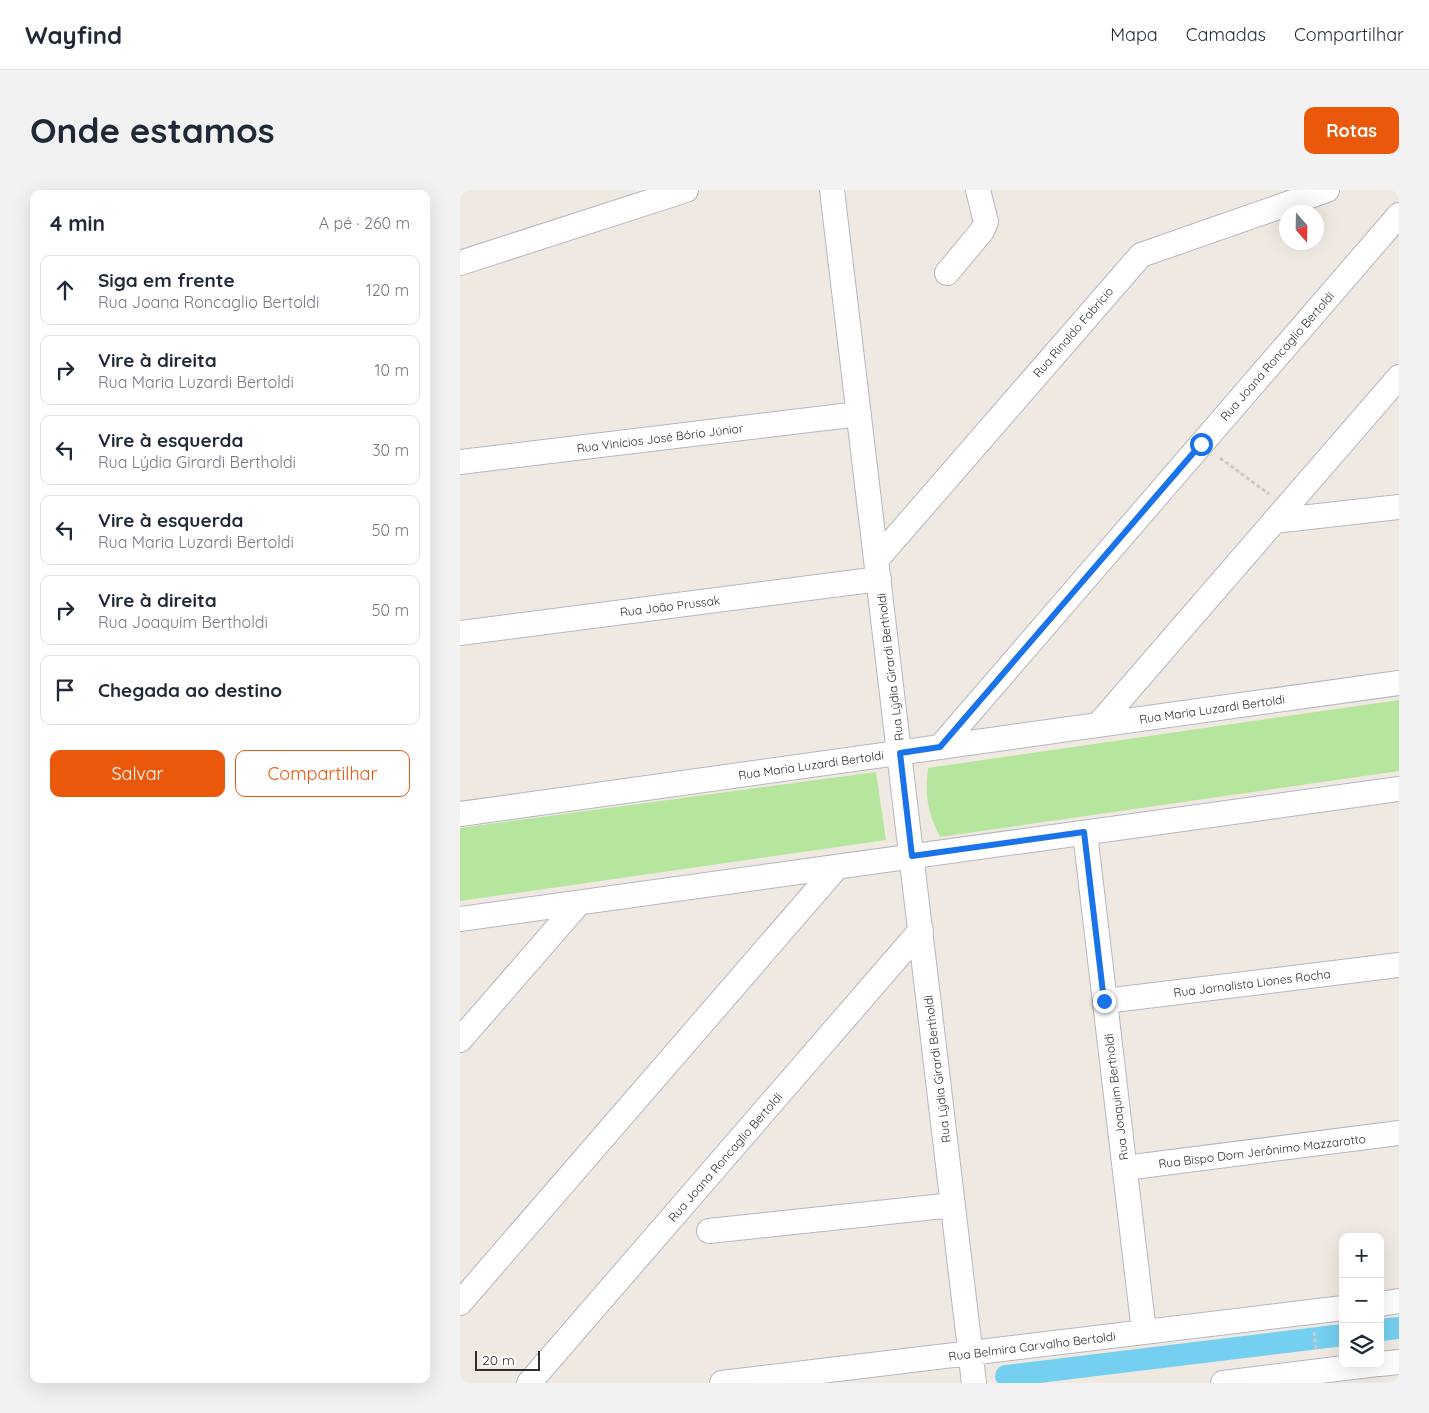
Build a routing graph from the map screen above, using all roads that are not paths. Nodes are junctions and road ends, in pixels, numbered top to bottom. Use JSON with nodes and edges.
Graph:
{"nodes":[{"id":1,"x":686,"y":190,"type":"edge"},
{"id":2,"x":832,"y":190,"type":"edge"},
{"id":3,"x":978,"y":190,"type":"edge"},
{"id":4,"x":1327,"y":190,"type":"edge"},
{"id":5,"x":1399,"y":215,"type":"edge"},
{"id":6,"x":460,"y":263,"type":"edge"},
{"id":7,"x":947,"y":273,"type":"dead end"},
{"id":8,"x":1399,"y":377,"type":"edge"},
{"id":9,"x":860,"y":414,"type":"junction"},
{"id":10,"x":460,"y":462,"type":"edge"},
{"id":11,"x":1399,"y":507,"type":"edge"},
{"id":12,"x":1280,"y":514,"type":"junction"},
{"id":13,"x":878,"y":569,"type":"junction"},
{"id":14,"x":460,"y":633,"type":"edge"},
{"id":15,"x":1399,"y":683,"type":"edge"},
{"id":16,"x":1098,"y":724,"type":"junction"},
{"id":17,"x":940,"y":747,"type":"junction"},
{"id":18,"x":900,"y":753,"type":"junction"},
{"id":19,"x":1399,"y":789,"type":"edge"},
{"id":20,"x":460,"y":814,"type":"edge"},
{"id":21,"x":1084,"y":832,"type":"junction"},
{"id":22,"x":912,"y":856,"type":"junction"},
{"id":23,"x":837,"y":867,"type":"junction"},
{"id":24,"x":579,"y":902,"type":"junction"},
{"id":25,"x":460,"y":919,"type":"edge"},
{"id":26,"x":921,"y":930,"type":"junction"},
{"id":27,"x":1399,"y":965,"type":"edge"},
{"id":28,"x":1104,"y":1001,"type":"junction"},
{"id":29,"x":460,"y":1040,"type":"edge"},
{"id":30,"x":1399,"y":1134,"type":"edge"},
{"id":31,"x":1125,"y":1168,"type":"junction"},
{"id":32,"x":953,"y":1206,"type":"junction"},
{"id":33,"x":708,"y":1231,"type":"dead end"},
{"id":34,"x":1399,"y":1301,"type":"edge"},
{"id":35,"x":460,"y":1303,"type":"edge"},
{"id":36,"x":1384,"y":1303,"type":"edge"},
{"id":37,"x":1339,"y":1309,"type":"edge"},
{"id":38,"x":1144,"y":1332,"type":"junction"},
{"id":39,"x":970,"y":1353,"type":"junction"},
{"id":40,"x":1399,"y":1362,"type":"edge"},
{"id":41,"x":1384,"y":1364,"type":"edge"},
{"id":42,"x":1361,"y":1368,"type":"edge"},
{"id":43,"x":1320,"y":1377,"type":"edge"},
{"id":44,"x":529,"y":1383,"type":"edge"},
{"id":45,"x":722,"y":1383,"type":"edge"},
{"id":46,"x":974,"y":1383,"type":"edge"},
{"id":47,"x":1223,"y":1383,"type":"edge"}],
"edges":[{"from":1,"to":6,"type":"street"},
{"from":2,"to":9,"type":"street","name":"Rua Lýdia Girardi Bertholdi"},
{"from":3,"to":7,"type":"street"},
{"from":4,"to":13,"type":"street","name":"Rua Rinaldo Fabrício"},
{"from":5,"to":17,"type":"street","name":"Rua Joana Roncaglio Bertoldi"},
{"from":8,"to":12,"type":"street"},
{"from":9,"to":10,"type":"street","name":"Rua Vinícios José Bório Júnior"},
{"from":9,"to":13,"type":"street","name":"Rua Lýdia Girardi Bertholdi"},
{"from":11,"to":12,"type":"street"},
{"from":12,"to":16,"type":"street"},
{"from":13,"to":14,"type":"street","name":"Rua João Prussak"},
{"from":13,"to":18,"type":"street","name":"Rua Lýdia Girardi Bertholdi"},
{"from":15,"to":16,"type":"street","name":"Rua Maria Luzardi Bertoldi"},
{"from":16,"to":17,"type":"street","name":"Rua Maria Luzardi Bertoldi"},
{"from":17,"to":18,"type":"street","name":"Rua Maria Luzardi Bertoldi"},
{"from":18,"to":20,"type":"street","name":"Rua Maria Luzardi Bertoldi"},
{"from":18,"to":22,"type":"street","name":"Rua Lýdia Girardi Bertholdi"},
{"from":19,"to":21,"type":"street"},
{"from":21,"to":22,"type":"street"},
{"from":21,"to":28,"type":"street","name":"Rua Joaquim Bertholdi"},
{"from":22,"to":23,"type":"street"},
{"from":22,"to":26,"type":"street","name":"Rua Lýdia Girardi Bertholdi"},
{"from":23,"to":24,"type":"street"},
{"from":23,"to":35,"type":"street"},
{"from":24,"to":25,"type":"street"},
{"from":24,"to":29,"type":"street"},
{"from":26,"to":32,"type":"street","name":"Rua Lýdia Girardi Bertholdi"},
{"from":26,"to":44,"type":"street","name":"Rua Joana Roncaglio Bertoldi"},
{"from":27,"to":28,"type":"street","name":"Rua Jornalista Liones Rocha"},
{"from":28,"to":31,"type":"street","name":"Rua Joaquim Bertholdi"},
{"from":30,"to":31,"type":"street","name":"Rua Bispo Dom Jerônimo Mazzarotto"},
{"from":31,"to":38,"type":"street","name":"Rua Joaquim Bertholdi"},
{"from":32,"to":33,"type":"street"},
{"from":32,"to":39,"type":"street","name":"Rua Lýdia Girardi Bertholdi"},
{"from":34,"to":36,"type":"street"},
{"from":37,"to":38,"type":"street","name":"Rua Belmira Carvalho Bertoldi"},
{"from":38,"to":39,"type":"street","name":"Rua Belmira Carvalho Bertoldi"},
{"from":39,"to":45,"type":"street","name":"Rua Belmira Carvalho Bertoldi"},
{"from":39,"to":46,"type":"street","name":"Rua Lýdia Girardi Bertholdi"},
{"from":40,"to":41,"type":"street"},
{"from":42,"to":43,"type":"street"},
{"from":43,"to":47,"type":"street"}]}
